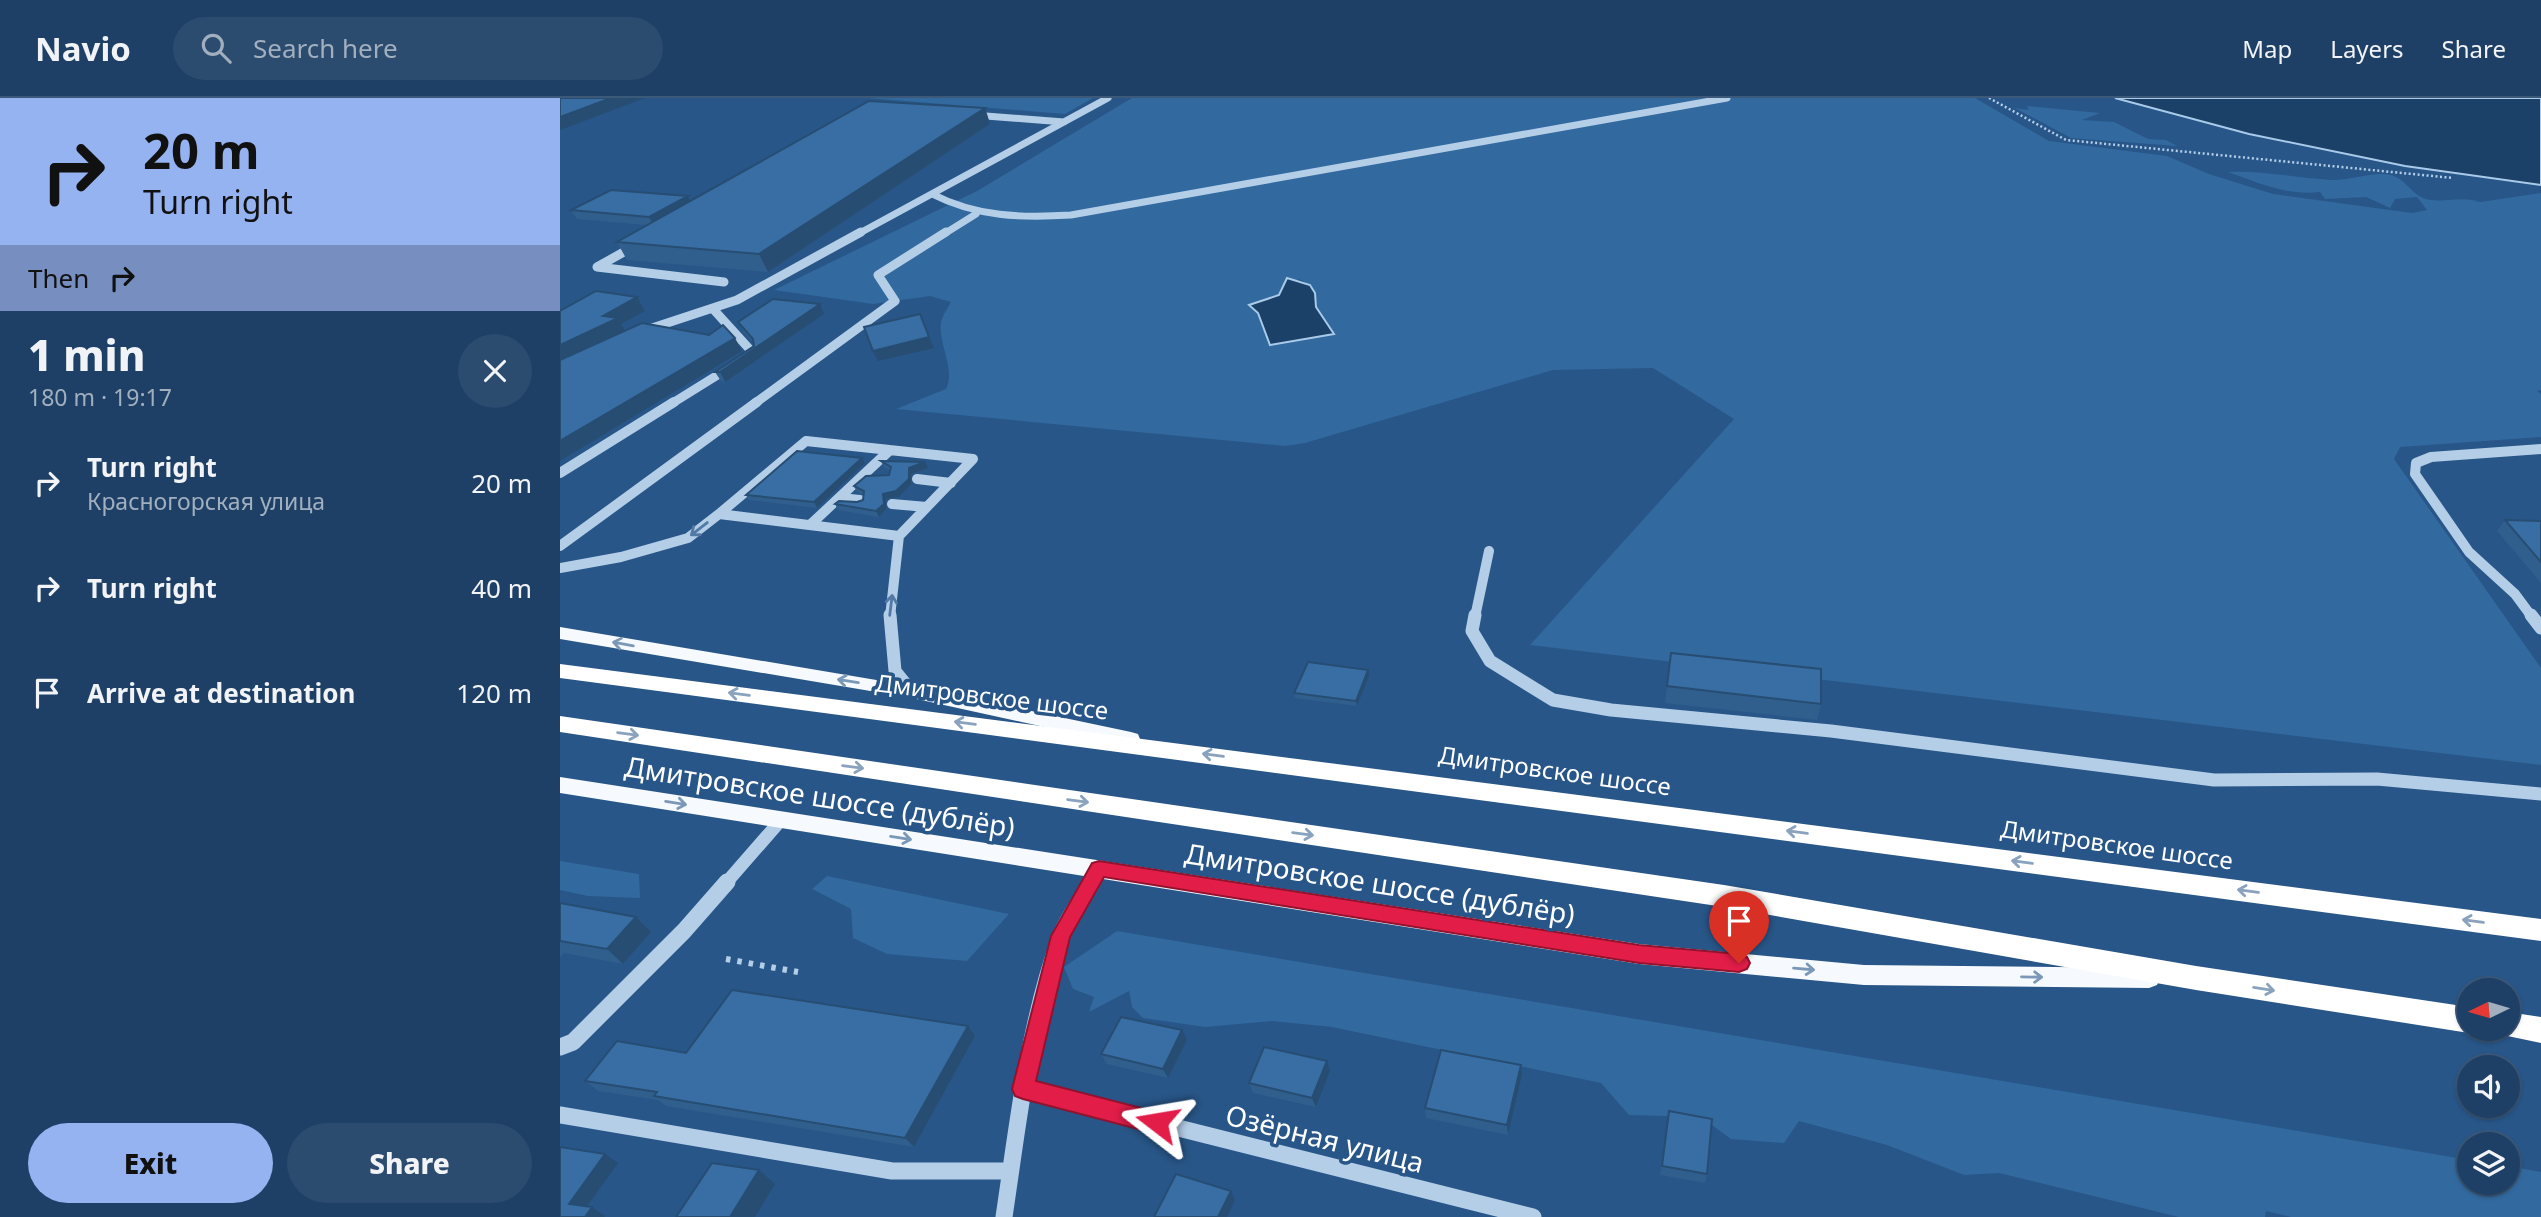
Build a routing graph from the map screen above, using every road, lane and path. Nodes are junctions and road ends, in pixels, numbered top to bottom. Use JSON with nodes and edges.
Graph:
{"nodes":[{"id":1,"x":1108,"y":98,"type":"edge"},
{"id":2,"x":1727,"y":98,"type":"edge"},
{"id":3,"x":1989,"y":98,"type":"edge"},
{"id":4,"x":959,"y":114,"type":"edge"},
{"id":5,"x":1064,"y":122,"type":"junction"},
{"id":6,"x":2453,"y":178,"type":"dead end"},
{"id":7,"x":932,"y":194,"type":"junction"},
{"id":8,"x":976,"y":214,"type":"junction"},
{"id":9,"x":645,"y":239,"type":"edge"},
{"id":10,"x":724,"y":282,"type":"dead end"},
{"id":11,"x":714,"y":310,"type":"junction"},
{"id":12,"x":635,"y":335,"type":"edge"},
{"id":13,"x":890,"y":450,"type":"junction"},
{"id":14,"x":2541,"y":450,"type":"edge"},
{"id":15,"x":560,"y":473,"type":"edge"},
{"id":16,"x":866,"y":473,"type":"junction"},
{"id":17,"x":886,"y":475,"type":"edge"},
{"id":18,"x":917,"y":479,"type":"dead end"},
{"id":19,"x":951,"y":483,"type":"junction"},
{"id":20,"x":840,"y":498,"type":"junction"},
{"id":21,"x":860,"y":500,"type":"edge"},
{"id":22,"x":892,"y":504,"type":"dead end"},
{"id":23,"x":927,"y":508,"type":"junction"},
{"id":24,"x":719,"y":514,"type":"junction"},
{"id":25,"x":810,"y":525,"type":"junction"},
{"id":26,"x":899,"y":536,"type":"junction"},
{"id":27,"x":560,"y":546,"type":"edge"},
{"id":28,"x":1489,"y":551,"type":"dead end"},
{"id":29,"x":560,"y":568,"type":"edge"},
{"id":30,"x":2541,"y":628,"type":"edge"},
{"id":31,"x":560,"y":633,"type":"edge"},
{"id":32,"x":560,"y":671,"type":"edge"},
{"id":33,"x":912,"y":692,"type":"junction"},
{"id":34,"x":560,"y":724,"type":"edge"},
{"id":35,"x":1179,"y":750,"type":"junction"},
{"id":36,"x":560,"y":785,"type":"edge"},
{"id":37,"x":2541,"y":794,"type":"edge"},
{"id":38,"x":781,"y":820,"type":"junction"},
{"id":39,"x":1099,"y":869,"type":"junction"},
{"id":40,"x":2541,"y":930,"type":"edge"},
{"id":41,"x":726,"y":959,"type":"dead end"},
{"id":42,"x":798,"y":972,"type":"dead end"},
{"id":43,"x":2196,"y":978,"type":"junction"},
{"id":44,"x":2457,"y":1018,"type":"edge"},
{"id":45,"x":2520,"y":1027,"type":"edge"},
{"id":46,"x":2541,"y":1030,"type":"edge"},
{"id":47,"x":560,"y":1046,"type":"edge"},
{"id":48,"x":1023,"y":1089,"type":"junction"},
{"id":49,"x":560,"y":1115,"type":"edge"},
{"id":50,"x":1009,"y":1171,"type":"junction"},
{"id":51,"x":1004,"y":1217,"type":"edge"},
{"id":52,"x":1534,"y":1217,"type":"edge"}],
"edges":[{"from":1,"to":5,"type":"street"},
{"from":2,"to":8,"type":"street"},
{"from":3,"to":6,"type":"path"},
{"from":4,"to":5,"type":"street"},
{"from":5,"to":7,"type":"street"},
{"from":7,"to":8,"type":"street"},
{"from":7,"to":11,"type":"street"},
{"from":8,"to":27,"type":"street"},
{"from":9,"to":10,"type":"street"},
{"from":11,"to":12,"type":"street"},
{"from":11,"to":15,"type":"street"},
{"from":13,"to":16,"type":"street"},
{"from":13,"to":19,"type":"street"},
{"from":13,"to":24,"type":"street"},
{"from":14,"to":30,"type":"street"},
{"from":16,"to":17,"type":"street"},
{"from":16,"to":20,"type":"street"},
{"from":18,"to":19,"type":"street"},
{"from":19,"to":23,"type":"street"},
{"from":20,"to":21,"type":"street"},
{"from":20,"to":25,"type":"street"},
{"from":22,"to":23,"type":"lane"},
{"from":23,"to":26,"type":"street"},
{"from":24,"to":25,"type":"street"},
{"from":24,"to":29,"type":"street","one_way":true},
{"from":25,"to":26,"type":"street"},
{"from":33,"to":26,"type":"street","one_way":true},
{"from":28,"to":37,"type":"street"},
{"from":33,"to":31,"type":"main road","one_way":true},
{"from":35,"to":32,"type":"highway","name":"Дмитровское шоссе","one_way":true},
{"from":33,"to":35,"type":"main road"},
{"from":34,"to":43,"type":"highway","one_way":true},
{"from":40,"to":35,"type":"highway","name":"Дмитровское шоссе","one_way":true},
{"from":36,"to":38,"type":"main road","name":"Дмитровское шоссе (дублёр)","one_way":true},
{"from":38,"to":39,"type":"main road","name":"Дмитровское шоссе (дублёр)","one_way":true},
{"from":38,"to":47,"type":"street"},
{"from":39,"to":43,"type":"main road","name":"Дмитровское шоссе (дублёр)","one_way":true},
{"from":39,"to":48,"type":"street"},
{"from":41,"to":42,"type":"path"},
{"from":43,"to":44,"type":"highway","one_way":true},
{"from":45,"to":46,"type":"highway"},
{"from":48,"to":50,"type":"street"},
{"from":48,"to":52,"type":"street","name":"Озёрная улица"},
{"from":49,"to":50,"type":"street"},
{"from":50,"to":51,"type":"street"}]}
